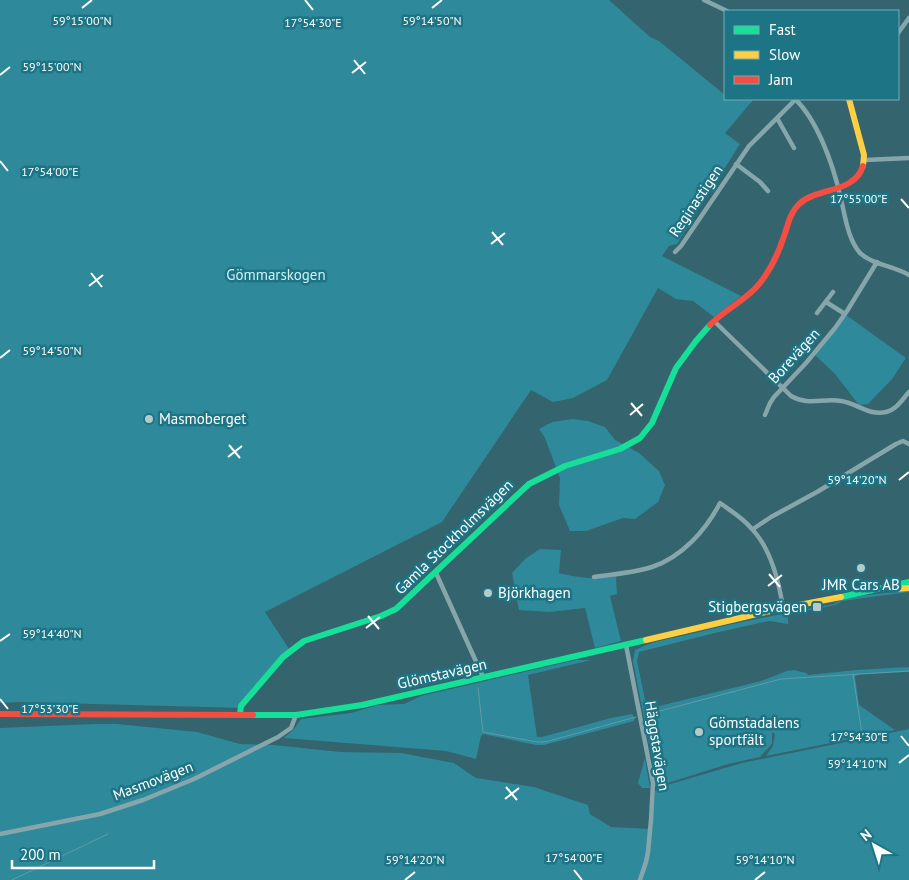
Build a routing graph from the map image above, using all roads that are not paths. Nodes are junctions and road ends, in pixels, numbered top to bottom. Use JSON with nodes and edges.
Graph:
{"nodes":[{"id":1,"x":704,"y":0,"type":"edge"},
{"id":2,"x":725,"y":10,"type":"edge"},
{"id":3,"x":909,"y":18,"type":"edge"},
{"id":4,"x":899,"y":32,"type":"edge"},
{"id":5,"x":795,"y":100,"type":"edge"},
{"id":6,"x":797,"y":100,"type":"edge"},
{"id":7,"x":849,"y":100,"type":"edge"},
{"id":8,"x":777,"y":118,"type":"junction"},
{"id":9,"x":794,"y":148,"type":"dead end"},
{"id":10,"x":909,"y":158,"type":"edge"},
{"id":11,"x":865,"y":160,"type":"junction"},
{"id":12,"x":736,"y":164,"type":"junction"},
{"id":13,"x":838,"y":187,"type":"junction"},
{"id":14,"x":768,"y":191,"type":"dead end"},
{"id":15,"x":676,"y":252,"type":"dead end"},
{"id":16,"x":877,"y":262,"type":"junction"},
{"id":17,"x":909,"y":275,"type":"edge"},
{"id":18,"x":833,"y":292,"type":"dead end"},
{"id":19,"x":826,"y":302,"type":"junction"},
{"id":20,"x":817,"y":312,"type":"dead end"},
{"id":21,"x":845,"y":314,"type":"junction"},
{"id":22,"x":714,"y":321,"type":"junction"},
{"id":23,"x":783,"y":388,"type":"junction"},
{"id":24,"x":909,"y":392,"type":"edge"},
{"id":25,"x":765,"y":415,"type":"dead end"},
{"id":26,"x":909,"y":444,"type":"edge"},
{"id":27,"x":753,"y":529,"type":"junction"},
{"id":28,"x":436,"y":572,"type":"junction"},
{"id":29,"x":594,"y":577,"type":"dead end"},
{"id":30,"x":909,"y":582,"type":"edge"},
{"id":31,"x":909,"y":588,"type":"edge"},
{"id":32,"x":883,"y":590,"type":"junction"},
{"id":33,"x":782,"y":608,"type":"junction"},
{"id":34,"x":626,"y":645,"type":"junction"},
{"id":35,"x":483,"y":677,"type":"junction"},
{"id":36,"x":0,"y":714,"type":"edge"},
{"id":37,"x":240,"y":714,"type":"junction"},
{"id":38,"x":296,"y":715,"type":"junction"},
{"id":39,"x":0,"y":834,"type":"edge"},
{"id":40,"x":640,"y":880,"type":"edge"}],
"edges":[{"from":1,"to":2,"type":"street"},
{"from":3,"to":4,"type":"street"},
{"from":5,"to":8,"type":"street","name":"Reginastigen"},
{"from":6,"to":13,"type":"street"},
{"from":7,"to":11,"type":"main road"},
{"from":8,"to":9,"type":"street"},
{"from":8,"to":12,"type":"street","name":"Reginastigen"},
{"from":10,"to":11,"type":"street"},
{"from":11,"to":13,"type":"main road","name":"Gamla Stockholmsvägen"},
{"from":12,"to":14,"type":"street","name":"Reginastigen"},
{"from":12,"to":15,"type":"street","name":"Reginastigen"},
{"from":13,"to":16,"type":"street"},
{"from":13,"to":22,"type":"main road","name":"Gamla Stockholmsvägen"},
{"from":16,"to":17,"type":"street"},
{"from":16,"to":21,"type":"street","name":"Borevägen"},
{"from":18,"to":19,"type":"street","name":"Borevägen"},
{"from":19,"to":20,"type":"street","name":"Borevägen"},
{"from":19,"to":21,"type":"street"},
{"from":21,"to":23,"type":"street","name":"Borevägen"},
{"from":22,"to":23,"type":"street"},
{"from":22,"to":28,"type":"main road","name":"Gamla Stockholmsvägen"},
{"from":23,"to":24,"type":"street"},
{"from":23,"to":25,"type":"street","name":"Borevägen"},
{"from":26,"to":27,"type":"street"},
{"from":27,"to":29,"type":"street"},
{"from":27,"to":33,"type":"street"},
{"from":28,"to":35,"type":"street"},
{"from":28,"to":37,"type":"main road","name":"Gamla Stockholmsvägen"},
{"from":30,"to":32,"type":"main road","name":"Glömstavägen"},
{"from":31,"to":32,"type":"main road","name":"Glömstavägen"},
{"from":32,"to":33,"type":"main road","name":"Glömstavägen"},
{"from":33,"to":34,"type":"main road","name":"Glömstavägen"},
{"from":34,"to":35,"type":"main road","name":"Glömstavägen"},
{"from":34,"to":40,"type":"street","name":"Häggstavägen"},
{"from":35,"to":38,"type":"main road","name":"Glömstavägen"},
{"from":36,"to":37,"type":"main road","name":"Glömstavägen"},
{"from":37,"to":38,"type":"main road","name":"Glömstavägen"},
{"from":38,"to":39,"type":"street","name":"Masmovägen"}]}
